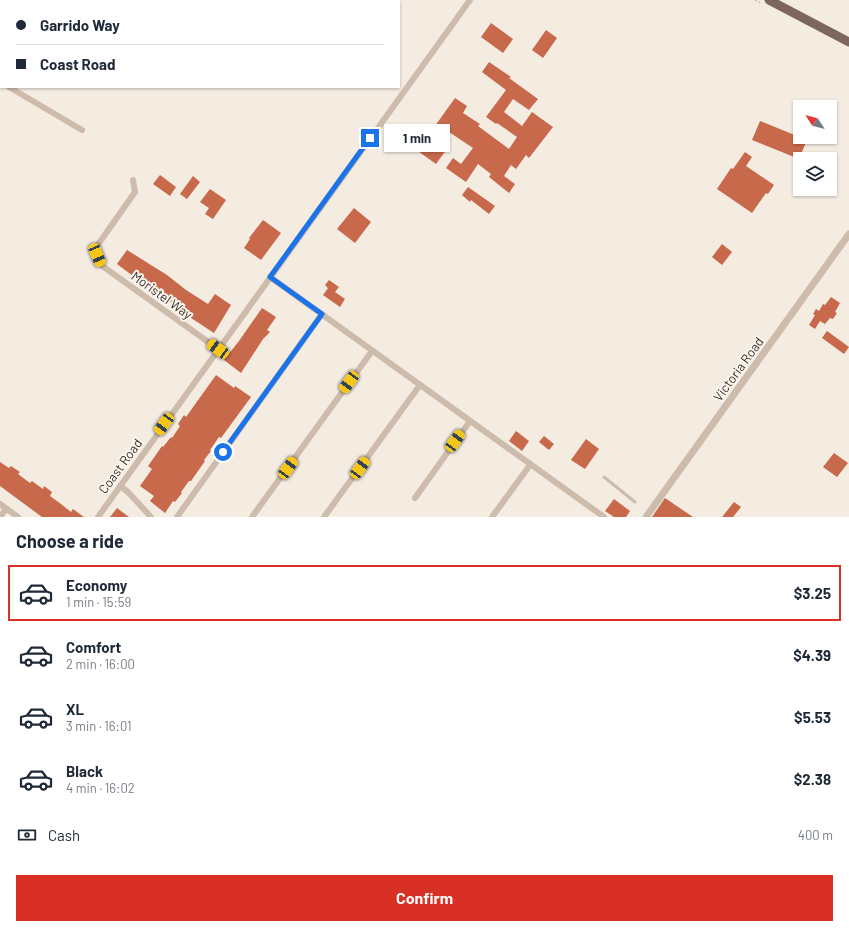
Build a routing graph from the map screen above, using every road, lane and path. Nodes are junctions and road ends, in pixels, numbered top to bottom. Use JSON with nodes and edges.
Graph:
{"nodes":[{"id":1,"x":470,"y":0,"type":"edge"},
{"id":2,"x":769,"y":0,"type":"edge"},
{"id":3,"x":849,"y":42,"type":"edge"},
{"id":4,"x":11,"y":88,"type":"edge"},
{"id":5,"x":82,"y":130,"type":"dead end"},
{"id":6,"x":133,"y":180,"type":"dead end"},
{"id":7,"x":849,"y":234,"type":"edge"},
{"id":8,"x":270,"y":277,"type":"junction"},
{"id":9,"x":322,"y":314,"type":"junction"},
{"id":10,"x":218,"y":349,"type":"junction"},
{"id":11,"x":372,"y":351,"type":"junction"},
{"id":12,"x":420,"y":385,"type":"junction"},
{"id":13,"x":470,"y":421,"type":"junction"},
{"id":14,"x":530,"y":465,"type":"junction"},
{"id":15,"x":604,"y":477,"type":"dead end"},
{"id":16,"x":120,"y":486,"type":"junction"},
{"id":17,"x":414,"y":498,"type":"dead end"},
{"id":18,"x":635,"y":502,"type":"dead end"},
{"id":19,"x":0,"y":504,"type":"edge"},
{"id":20,"x":6,"y":509,"type":"junction"},
{"id":21,"x":0,"y":517,"type":"edge"},
{"id":22,"x":18,"y":517,"type":"edge"},
{"id":23,"x":98,"y":517,"type":"edge"},
{"id":24,"x":151,"y":517,"type":"edge"},
{"id":25,"x":177,"y":517,"type":"edge"},
{"id":26,"x":252,"y":517,"type":"edge"},
{"id":27,"x":324,"y":517,"type":"edge"},
{"id":28,"x":492,"y":517,"type":"edge"},
{"id":29,"x":604,"y":517,"type":"edge"},
{"id":30,"x":646,"y":517,"type":"edge"}],
"edges":[{"from":1,"to":8,"type":"street","name":"Coast Road"},
{"from":2,"to":3,"type":"main road"},
{"from":4,"to":5,"type":"street"},
{"from":6,"to":10,"type":"street","name":"Moristel Way"},
{"from":7,"to":30,"type":"street","name":"Victoria Road"},
{"from":8,"to":9,"type":"street"},
{"from":8,"to":10,"type":"street","name":"Coast Road"},
{"from":9,"to":11,"type":"street"},
{"from":9,"to":25,"type":"street"},
{"from":10,"to":16,"type":"street","name":"Coast Road"},
{"from":11,"to":12,"type":"street"},
{"from":11,"to":26,"type":"street"},
{"from":12,"to":13,"type":"street"},
{"from":12,"to":27,"type":"street"},
{"from":13,"to":14,"type":"street"},
{"from":13,"to":17,"type":"street"},
{"from":14,"to":28,"type":"street"},
{"from":14,"to":29,"type":"street"},
{"from":15,"to":18,"type":"lane"},
{"from":16,"to":23,"type":"street","name":"Coast Road"},
{"from":16,"to":24,"type":"street"},
{"from":19,"to":20,"type":"street"},
{"from":20,"to":21,"type":"street"},
{"from":20,"to":22,"type":"street"}]}
